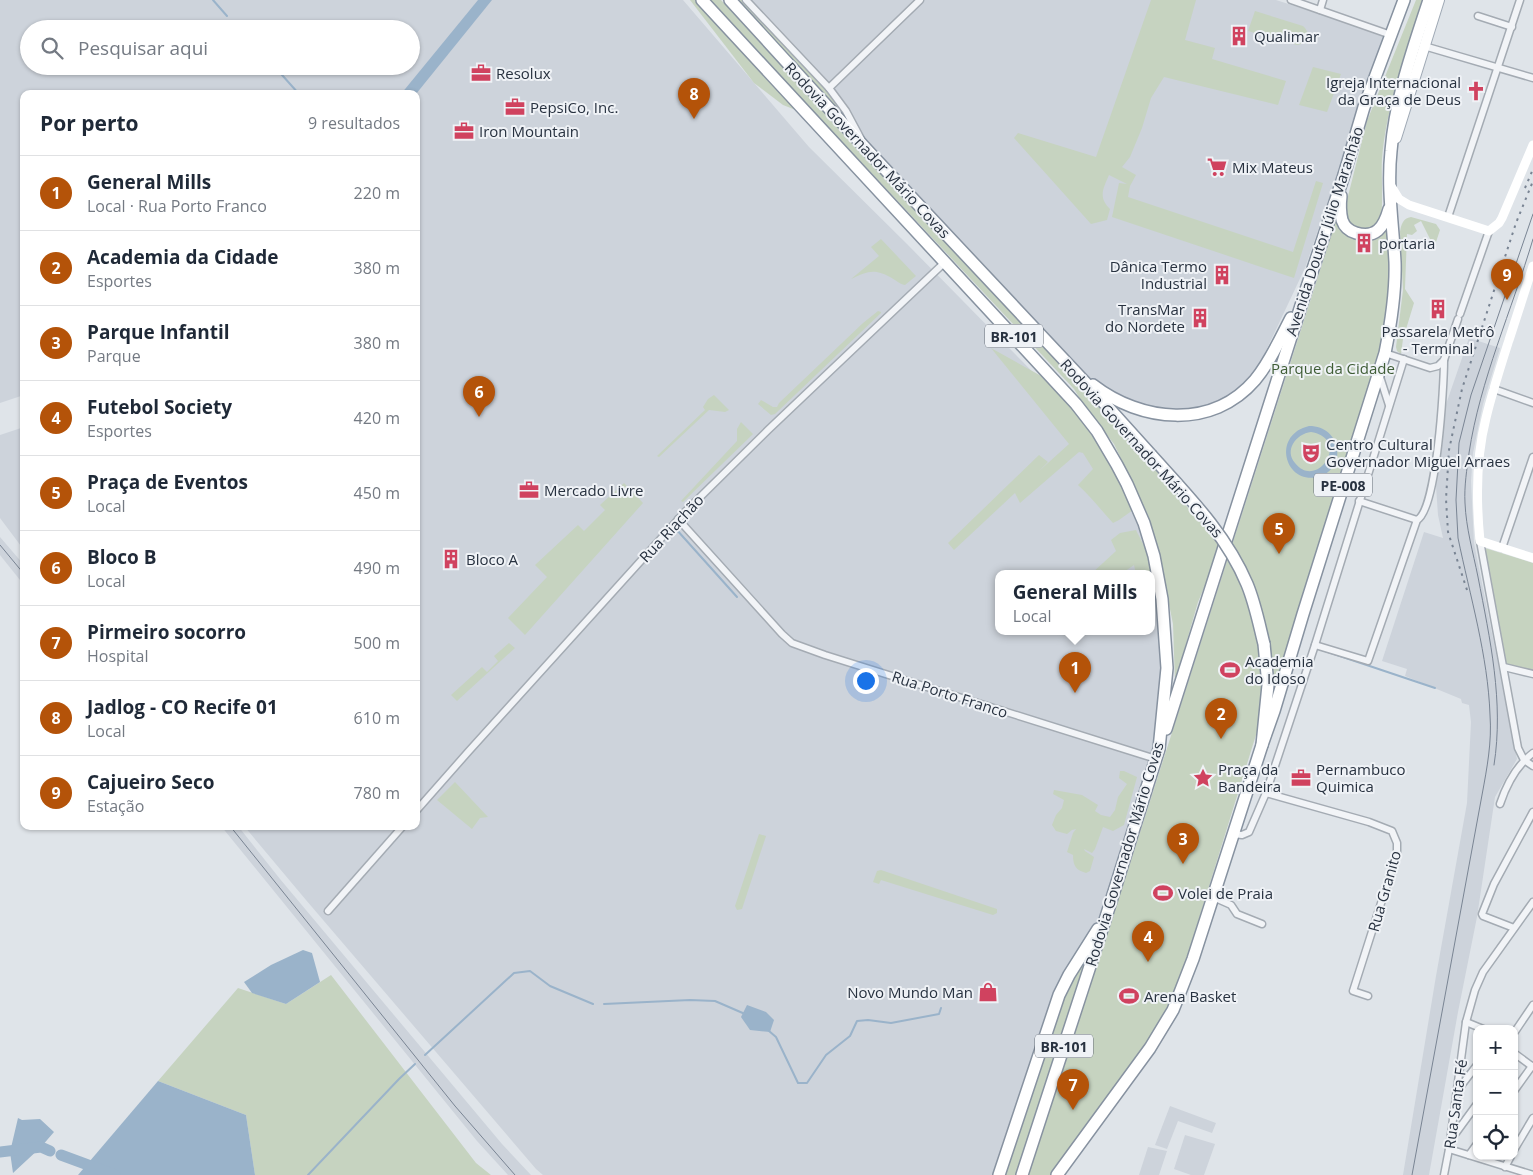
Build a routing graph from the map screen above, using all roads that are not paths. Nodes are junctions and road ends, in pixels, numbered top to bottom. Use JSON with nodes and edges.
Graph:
{"nodes":[{"id":1,"x":702,"y":0,"type":"edge"},
{"id":2,"x":730,"y":0,"type":"edge"},
{"id":3,"x":746,"y":0,"type":"edge"},
{"id":4,"x":920,"y":0,"type":"edge"},
{"id":5,"x":1291,"y":0,"type":"edge"},
{"id":6,"x":1323,"y":0,"type":"edge"},
{"id":7,"x":1402,"y":0,"type":"edge"},
{"id":8,"x":1429,"y":0,"type":"edge"},
{"id":9,"x":1439,"y":0,"type":"edge"},
{"id":10,"x":1520,"y":0,"type":"edge"},
{"id":11,"x":1320,"y":10,"type":"junction"},
{"id":12,"x":1478,"y":16,"type":"dead end"},
{"id":13,"x":1512,"y":27,"type":"junction"},
{"id":14,"x":1392,"y":30,"type":"junction"},
{"id":15,"x":1424,"y":46,"type":"junction"},
{"id":16,"x":1499,"y":68,"type":"junction"},
{"id":17,"x":1533,"y":78,"type":"edge"},
{"id":18,"x":805,"y":82,"type":"junction"},
{"id":19,"x":829,"y":88,"type":"junction"},
{"id":20,"x":1533,"y":144,"type":"edge"},
{"id":21,"x":866,"y":148,"type":"junction"},
{"id":22,"x":1390,"y":153,"type":"junction"},
{"id":23,"x":1344,"y":175,"type":"junction"},
{"id":24,"x":1390,"y":185,"type":"junction"},
{"id":25,"x":1391,"y":200,"type":"junction"},
{"id":26,"x":1448,"y":217,"type":"junction"},
{"id":27,"x":1489,"y":231,"type":"junction"},
{"id":28,"x":944,"y":263,"type":"junction"},
{"id":29,"x":1533,"y":266,"type":"edge"},
{"id":30,"x":1306,"y":290,"type":"junction"},
{"id":31,"x":1385,"y":353,"type":"junction"},
{"id":32,"x":1404,"y":359,"type":"junction"},
{"id":33,"x":1444,"y":360,"type":"junction"},
{"id":34,"x":1068,"y":365,"type":"junction"},
{"id":35,"x":1379,"y":373,"type":"junction"},
{"id":36,"x":1494,"y":390,"type":"junction"},
{"id":37,"x":1533,"y":403,"type":"edge"},
{"id":38,"x":1389,"y":406,"type":"junction"},
{"id":39,"x":1533,"y":457,"type":"edge"},
{"id":40,"x":1359,"y":501,"type":"junction"},
{"id":41,"x":678,"y":519,"type":"junction"},
{"id":42,"x":1417,"y":520,"type":"junction"},
{"id":43,"x":1480,"y":541,"type":"junction"},
{"id":44,"x":1502,"y":548,"type":"junction"},
{"id":45,"x":1533,"y":558,"type":"edge"},
{"id":46,"x":1314,"y":645,"type":"junction"},
{"id":47,"x":1504,"y":668,"type":"junction"},
{"id":48,"x":1533,"y":674,"type":"edge"},
{"id":49,"x":1262,"y":745,"type":"junction"},
{"id":50,"x":1533,"y":753,"type":"edge"},
{"id":51,"x":1157,"y":754,"type":"junction"},
{"id":52,"x":1524,"y":760,"type":"junction"},
{"id":53,"x":1533,"y":766,"type":"edge"},
{"id":54,"x":1266,"y":793,"type":"junction"},
{"id":55,"x":1500,"y":804,"type":"dead end"},
{"id":56,"x":420,"y":806,"type":"edge"},
{"id":57,"x":1533,"y":812,"type":"edge"},
{"id":58,"x":399,"y":830,"type":"edge"},
{"id":59,"x":1233,"y":834,"type":"junction"},
{"id":60,"x":1213,"y":897,"type":"junction"},
{"id":61,"x":1533,"y":902,"type":"edge"},
{"id":62,"x":328,"y":911,"type":"dead end"},
{"id":63,"x":1106,"y":917,"type":"junction"},
{"id":64,"x":1262,"y":924,"type":"dead end"},
{"id":65,"x":1514,"y":928,"type":"junction"},
{"id":66,"x":1368,"y":996,"type":"dead end"},
{"id":67,"x":1533,"y":1004,"type":"edge"},
{"id":68,"x":1466,"y":1022,"type":"junction"},
{"id":69,"x":1473,"y":1025,"type":"edge"},
{"id":70,"x":1518,"y":1027,"type":"edge"},
{"id":71,"x":1518,"y":1056,"type":"edge"},
{"id":72,"x":1532,"y":1066,"type":"edge"},
{"id":73,"x":1473,"y":1070,"type":"edge"},
{"id":74,"x":1518,"y":1085,"type":"edge"},
{"id":75,"x":1457,"y":1092,"type":"junction"},
{"id":76,"x":1473,"y":1110,"type":"edge"},
{"id":77,"x":1533,"y":1118,"type":"edge"},
{"id":78,"x":1450,"y":1142,"type":"junction"},
{"id":79,"x":1518,"y":1143,"type":"edge"},
{"id":80,"x":1076,"y":1148,"type":"junction"},
{"id":81,"x":1449,"y":1149,"type":"junction"},
{"id":82,"x":1473,"y":1150,"type":"edge"},
{"id":83,"x":1469,"y":1155,"type":"junction"},
{"id":84,"x":1509,"y":1160,"type":"edge"},
{"id":85,"x":1505,"y":1167,"type":"junction"},
{"id":86,"x":1532,"y":1172,"type":"edge"},
{"id":87,"x":999,"y":1175,"type":"edge"},
{"id":88,"x":1022,"y":1175,"type":"edge"},
{"id":89,"x":1057,"y":1175,"type":"edge"},
{"id":90,"x":1064,"y":1175,"type":"edge"},
{"id":91,"x":1444,"y":1175,"type":"edge"}],
"edges":[{"from":1,"to":28,"type":"highway","name":"Rodovia Governador Mário Covas","number":"BR-101"},
{"from":2,"to":18,"type":"highway","name":"Rodovia Governador Mário Covas","number":"BR-101"},
{"from":3,"to":19,"type":"street"},
{"from":4,"to":19,"type":"street"},
{"from":5,"to":11,"type":"street"},
{"from":6,"to":11,"type":"street"},
{"from":7,"to":14,"type":"highway","name":"Avenida Doutor Júlio Maranhão"},
{"from":8,"to":22,"type":"highway","number":"PE-008"},
{"from":9,"to":15,"type":"main road"},
{"from":10,"to":13,"type":"street"},
{"from":11,"to":14,"type":"street"},
{"from":12,"to":13,"type":"street"},
{"from":13,"to":16,"type":"street"},
{"from":14,"to":23,"type":"highway","name":"Avenida Doutor Júlio Maranhão"},
{"from":15,"to":16,"type":"street"},
{"from":15,"to":22,"type":"main road"},
{"from":16,"to":17,"type":"street"},
{"from":16,"to":26,"type":"street"},
{"from":18,"to":19,"type":"street"},
{"from":18,"to":21,"type":"highway","name":"Rodovia Governador Mário Covas","number":"BR-101"},
{"from":19,"to":21,"type":"street"},
{"from":20,"to":27,"type":"street"},
{"from":21,"to":34,"type":"highway","name":"Rodovia Governador Mário Covas","number":"BR-101"},
{"from":22,"to":24,"type":"highway","number":"PE-008"},
{"from":23,"to":25,"type":"highway"},
{"from":23,"to":30,"type":"highway","name":"Avenida Doutor Júlio Maranhão"},
{"from":24,"to":25,"type":"highway","number":"PE-008"},
{"from":24,"to":26,"type":"street"},
{"from":25,"to":31,"type":"highway","number":"PE-008"},
{"from":26,"to":27,"type":"street"},
{"from":27,"to":33,"type":"street"},
{"from":28,"to":41,"type":"street","name":"Rua Riachão"},
{"from":28,"to":51,"type":"highway","name":"Rodovia Governador Mário Covas","number":"BR-101"},
{"from":29,"to":36,"type":"street"},
{"from":30,"to":34,"type":"highway"},
{"from":30,"to":51,"type":"highway","name":"Avenida Doutor Júlio Maranhão"},
{"from":31,"to":32,"type":"street"},
{"from":31,"to":35,"type":"highway","number":"PE-008"},
{"from":32,"to":33,"type":"street"},
{"from":32,"to":38,"type":"street"},
{"from":33,"to":42,"type":"street"},
{"from":34,"to":49,"type":"highway","name":"Rodovia Governador Mário Covas","number":"BR-101","bridge":true},
{"from":35,"to":38,"type":"street"},
{"from":35,"to":49,"type":"highway","number":"PE-008"},
{"from":36,"to":37,"type":"street"},
{"from":36,"to":43,"type":"street"},
{"from":38,"to":40,"type":"street"},
{"from":39,"to":44,"type":"street"},
{"from":40,"to":42,"type":"street"},
{"from":40,"to":46,"type":"street"},
{"from":41,"to":51,"type":"street","name":"Rua Porto Franco"},
{"from":41,"to":56,"type":"street","name":"Rua Riachão"},
{"from":42,"to":46,"type":"street"},
{"from":43,"to":44,"type":"street"},
{"from":43,"to":47,"type":"street"},
{"from":44,"to":45,"type":"street"},
{"from":46,"to":54,"type":"street"},
{"from":47,"to":48,"type":"street"},
{"from":47,"to":52,"type":"street"},
{"from":49,"to":59,"type":"highway","name":"Rodovia Governador Mário Covas","number":"BR-101"},
{"from":50,"to":52,"type":"street"},
{"from":51,"to":63,"type":"highway","name":"Rodovia Governador Mário Covas","number":"BR-101"},
{"from":52,"to":53,"type":"street"},
{"from":52,"to":55,"type":"street"},
{"from":54,"to":59,"type":"street"},
{"from":54,"to":66,"type":"street","name":"Rua Granito"},
{"from":57,"to":65,"type":"street"},
{"from":58,"to":62,"type":"street"},
{"from":59,"to":60,"type":"highway","name":"Rodovia Governador Mário Covas","number":"BR-101"},
{"from":60,"to":64,"type":"street"},
{"from":60,"to":80,"type":"highway","name":"Rodovia Governador Mário Covas","number":"BR-101"},
{"from":61,"to":65,"type":"street","name":"Rua Santa Fé"},
{"from":63,"to":87,"type":"highway"},
{"from":63,"to":88,"type":"highway","name":"Rodovia Governador Mário Covas","number":"BR-101"},
{"from":65,"to":68,"type":"street","name":"Rua Santa Fé"},
{"from":67,"to":70,"type":"street"},
{"from":68,"to":69,"type":"street"},
{"from":68,"to":75,"type":"street","name":"Rua Santa Fé"},
{"from":71,"to":72,"type":"street"},
{"from":72,"to":74,"type":"street"},
{"from":73,"to":75,"type":"street"},
{"from":75,"to":78,"type":"street","name":"Rua Santa Fé"},
{"from":76,"to":78,"type":"street"},
{"from":77,"to":79,"type":"street"},
{"from":78,"to":81,"type":"street","name":"Rua Santa Fé"},
{"from":80,"to":89,"type":"highway","name":"Rodovia Governador Mário Covas","number":"BR-101"},
{"from":80,"to":90,"type":"highway"},
{"from":81,"to":83,"type":"street"},
{"from":81,"to":91,"type":"street","name":"Rua Santa Fé"},
{"from":82,"to":83,"type":"street"},
{"from":83,"to":85,"type":"street"},
{"from":84,"to":85,"type":"street"},
{"from":85,"to":86,"type":"street"}]}
